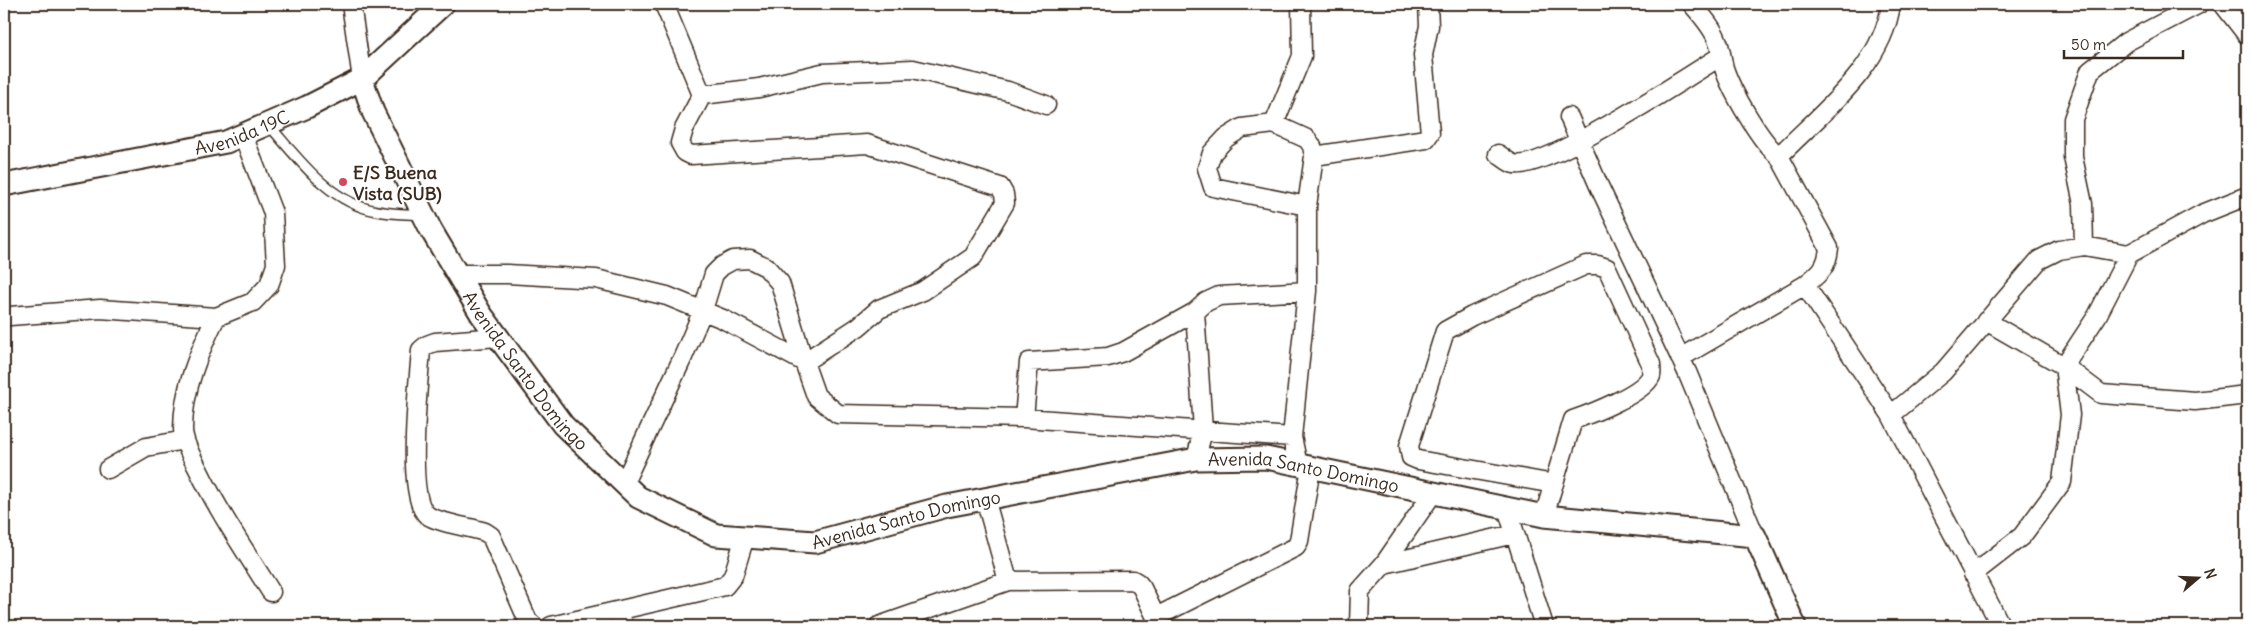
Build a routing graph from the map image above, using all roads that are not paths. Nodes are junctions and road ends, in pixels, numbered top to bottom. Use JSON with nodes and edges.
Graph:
{"nodes":[{"id":1,"x":351,"y":4,"type":"edge"},
{"id":2,"x":443,"y":4,"type":"edge"},
{"id":3,"x":664,"y":4,"type":"edge"},
{"id":4,"x":1301,"y":4,"type":"edge"},
{"id":5,"x":1428,"y":4,"type":"edge"},
{"id":6,"x":1692,"y":4,"type":"edge"},
{"id":7,"x":1891,"y":4,"type":"edge"},
{"id":8,"x":2198,"y":4,"type":"edge"},
{"id":9,"x":2223,"y":4,"type":"edge"},
{"id":10,"x":2247,"y":34,"type":"edge"},
{"id":11,"x":1721,"y":56,"type":"junction"},
{"id":12,"x":362,"y":80,"type":"junction"},
{"id":13,"x":702,"y":95,"type":"junction"},
{"id":14,"x":1046,"y":105,"type":"dead end"},
{"id":15,"x":1569,"y":117,"type":"dead end"},
{"id":16,"x":268,"y":124,"type":"junction"},
{"id":17,"x":1274,"y":124,"type":"junction"},
{"id":18,"x":243,"y":134,"type":"junction"},
{"id":19,"x":1580,"y":142,"type":"junction"},
{"id":20,"x":1498,"y":154,"type":"dead end"},
{"id":21,"x":1314,"y":156,"type":"junction"},
{"id":22,"x":1779,"y":156,"type":"junction"},
{"id":23,"x":4,"y":185,"type":"edge"},
{"id":24,"x":2247,"y":196,"type":"edge"},
{"id":25,"x":1307,"y":206,"type":"junction"},
{"id":26,"x":424,"y":215,"type":"junction"},
{"id":27,"x":2084,"y":246,"type":"junction"},
{"id":28,"x":2129,"y":254,"type":"junction"},
{"id":29,"x":457,"y":274,"type":"junction"},
{"id":30,"x":1805,"y":285,"type":"junction"},
{"id":31,"x":1307,"y":291,"type":"junction"},
{"id":32,"x":703,"y":310,"type":"junction"},
{"id":33,"x":1195,"y":312,"type":"junction"},
{"id":34,"x":10,"y":316,"type":"dead end"},
{"id":35,"x":216,"y":317,"type":"junction"},
{"id":36,"x":1986,"y":322,"type":"junction"},
{"id":37,"x":498,"y":337,"type":"junction"},
{"id":38,"x":1680,"y":358,"type":"junction"},
{"id":39,"x":804,"y":362,"type":"junction"},
{"id":40,"x":2064,"y":366,"type":"junction"},
{"id":41,"x":2247,"y":395,"type":"edge"},
{"id":42,"x":1891,"y":415,"type":"junction"},
{"id":43,"x":1024,"y":418,"type":"junction"},
{"id":44,"x":1203,"y":430,"type":"junction"},
{"id":45,"x":1292,"y":436,"type":"junction"},
{"id":46,"x":185,"y":440,"type":"junction"},
{"id":47,"x":1196,"y":459,"type":"junction"},
{"id":48,"x":1305,"y":466,"type":"junction"},
{"id":49,"x":108,"y":469,"type":"dead end"},
{"id":50,"x":624,"y":483,"type":"junction"},
{"id":51,"x":1554,"y":484,"type":"junction"},
{"id":52,"x":1433,"y":493,"type":"junction"},
{"id":53,"x":985,"y":498,"type":"junction"},
{"id":54,"x":1507,"y":508,"type":"junction"},
{"id":55,"x":1544,"y":516,"type":"junction"},
{"id":56,"x":1514,"y":534,"type":"junction"},
{"id":57,"x":1755,"y":536,"type":"junction"},
{"id":58,"x":745,"y":537,"type":"junction"},
{"id":59,"x":1384,"y":564,"type":"junction"},
{"id":60,"x":1973,"y":574,"type":"junction"},
{"id":61,"x":1008,"y":581,"type":"junction"},
{"id":62,"x":271,"y":592,"type":"dead end"},
{"id":63,"x":621,"y":618,"type":"edge"},
{"id":64,"x":1158,"y":621,"type":"edge"},
{"id":65,"x":534,"y":626,"type":"edge"},
{"id":66,"x":551,"y":626,"type":"edge"},
{"id":67,"x":879,"y":626,"type":"edge"},
{"id":68,"x":1359,"y":626,"type":"edge"},
{"id":69,"x":1544,"y":626,"type":"edge"},
{"id":70,"x":1794,"y":626,"type":"edge"},
{"id":71,"x":2001,"y":626,"type":"edge"}],
"edges":[{"from":1,"to":12,"type":"street","name":"Avenida Santo Domingo"},
{"from":2,"to":12,"type":"street","name":"Avenida 19C"},
{"from":3,"to":13,"type":"street"},
{"from":4,"to":17,"type":"street"},
{"from":5,"to":21,"type":"street"},
{"from":6,"to":11,"type":"street"},
{"from":7,"to":22,"type":"street"},
{"from":8,"to":27,"type":"street"},
{"from":9,"to":10,"type":"street"},
{"from":11,"to":19,"type":"street"},
{"from":11,"to":22,"type":"street"},
{"from":12,"to":16,"type":"street","name":"Avenida 19C"},
{"from":12,"to":26,"type":"street","name":"Avenida Santo Domingo"},
{"from":13,"to":14,"type":"street"},
{"from":13,"to":39,"type":"street"},
{"from":15,"to":19,"type":"street"},
{"from":16,"to":18,"type":"street","name":"Avenida 19C"},
{"from":16,"to":26,"type":"lane"},
{"from":17,"to":21,"type":"street"},
{"from":17,"to":25,"type":"street"},
{"from":18,"to":23,"type":"street","name":"Avenida 19C"},
{"from":18,"to":35,"type":"street"},
{"from":19,"to":20,"type":"street"},
{"from":19,"to":38,"type":"street"},
{"from":21,"to":25,"type":"street"},
{"from":22,"to":30,"type":"street"},
{"from":24,"to":28,"type":"street"},
{"from":25,"to":31,"type":"street"},
{"from":26,"to":29,"type":"street","name":"Avenida Santo Domingo"},
{"from":27,"to":28,"type":"street"},
{"from":27,"to":36,"type":"street"},
{"from":28,"to":40,"type":"street"},
{"from":29,"to":32,"type":"street"},
{"from":29,"to":37,"type":"street","name":"Avenida Santo Domingo"},
{"from":30,"to":38,"type":"street"},
{"from":30,"to":42,"type":"street"},
{"from":31,"to":33,"type":"street"},
{"from":31,"to":45,"type":"street"},
{"from":32,"to":39,"type":"street"},
{"from":32,"to":39,"type":"street"},
{"from":32,"to":50,"type":"street"},
{"from":33,"to":43,"type":"street"},
{"from":33,"to":44,"type":"street"},
{"from":34,"to":35,"type":"street"},
{"from":35,"to":46,"type":"street"},
{"from":36,"to":40,"type":"street"},
{"from":36,"to":42,"type":"street"},
{"from":37,"to":50,"type":"street","name":"Avenida Santo Domingo"},
{"from":37,"to":65,"type":"street"},
{"from":38,"to":57,"type":"street"},
{"from":39,"to":43,"type":"street"},
{"from":40,"to":41,"type":"street"},
{"from":40,"to":60,"type":"street"},
{"from":42,"to":60,"type":"street"},
{"from":43,"to":44,"type":"street"},
{"from":44,"to":45,"type":"street"},
{"from":44,"to":47,"type":"street"},
{"from":45,"to":48,"type":"street"},
{"from":46,"to":49,"type":"street"},
{"from":46,"to":62,"type":"street"},
{"from":47,"to":48,"type":"street","name":"Avenida Santo Domingo"},
{"from":47,"to":53,"type":"street","name":"Avenida Santo Domingo"},
{"from":48,"to":52,"type":"street","name":"Avenida Santo Domingo"},
{"from":48,"to":64,"type":"street"},
{"from":50,"to":58,"type":"street","name":"Avenida Santo Domingo"},
{"from":51,"to":51,"type":"street"},
{"from":51,"to":55,"type":"street"},
{"from":52,"to":54,"type":"street","name":"Avenida Santo Domingo"},
{"from":52,"to":59,"type":"street"},
{"from":53,"to":58,"type":"street","name":"Avenida Santo Domingo"},
{"from":53,"to":61,"type":"street"},
{"from":54,"to":55,"type":"street","name":"Avenida Santo Domingo"},
{"from":54,"to":56,"type":"street"},
{"from":55,"to":57,"type":"street","name":"Avenida Santo Domingo"},
{"from":56,"to":59,"type":"street"},
{"from":56,"to":69,"type":"street"},
{"from":57,"to":70,"type":"street"},
{"from":58,"to":63,"type":"street"},
{"from":59,"to":68,"type":"street"},
{"from":60,"to":71,"type":"street"},
{"from":61,"to":64,"type":"street"},
{"from":61,"to":67,"type":"street"},
{"from":63,"to":66,"type":"street"}]}
